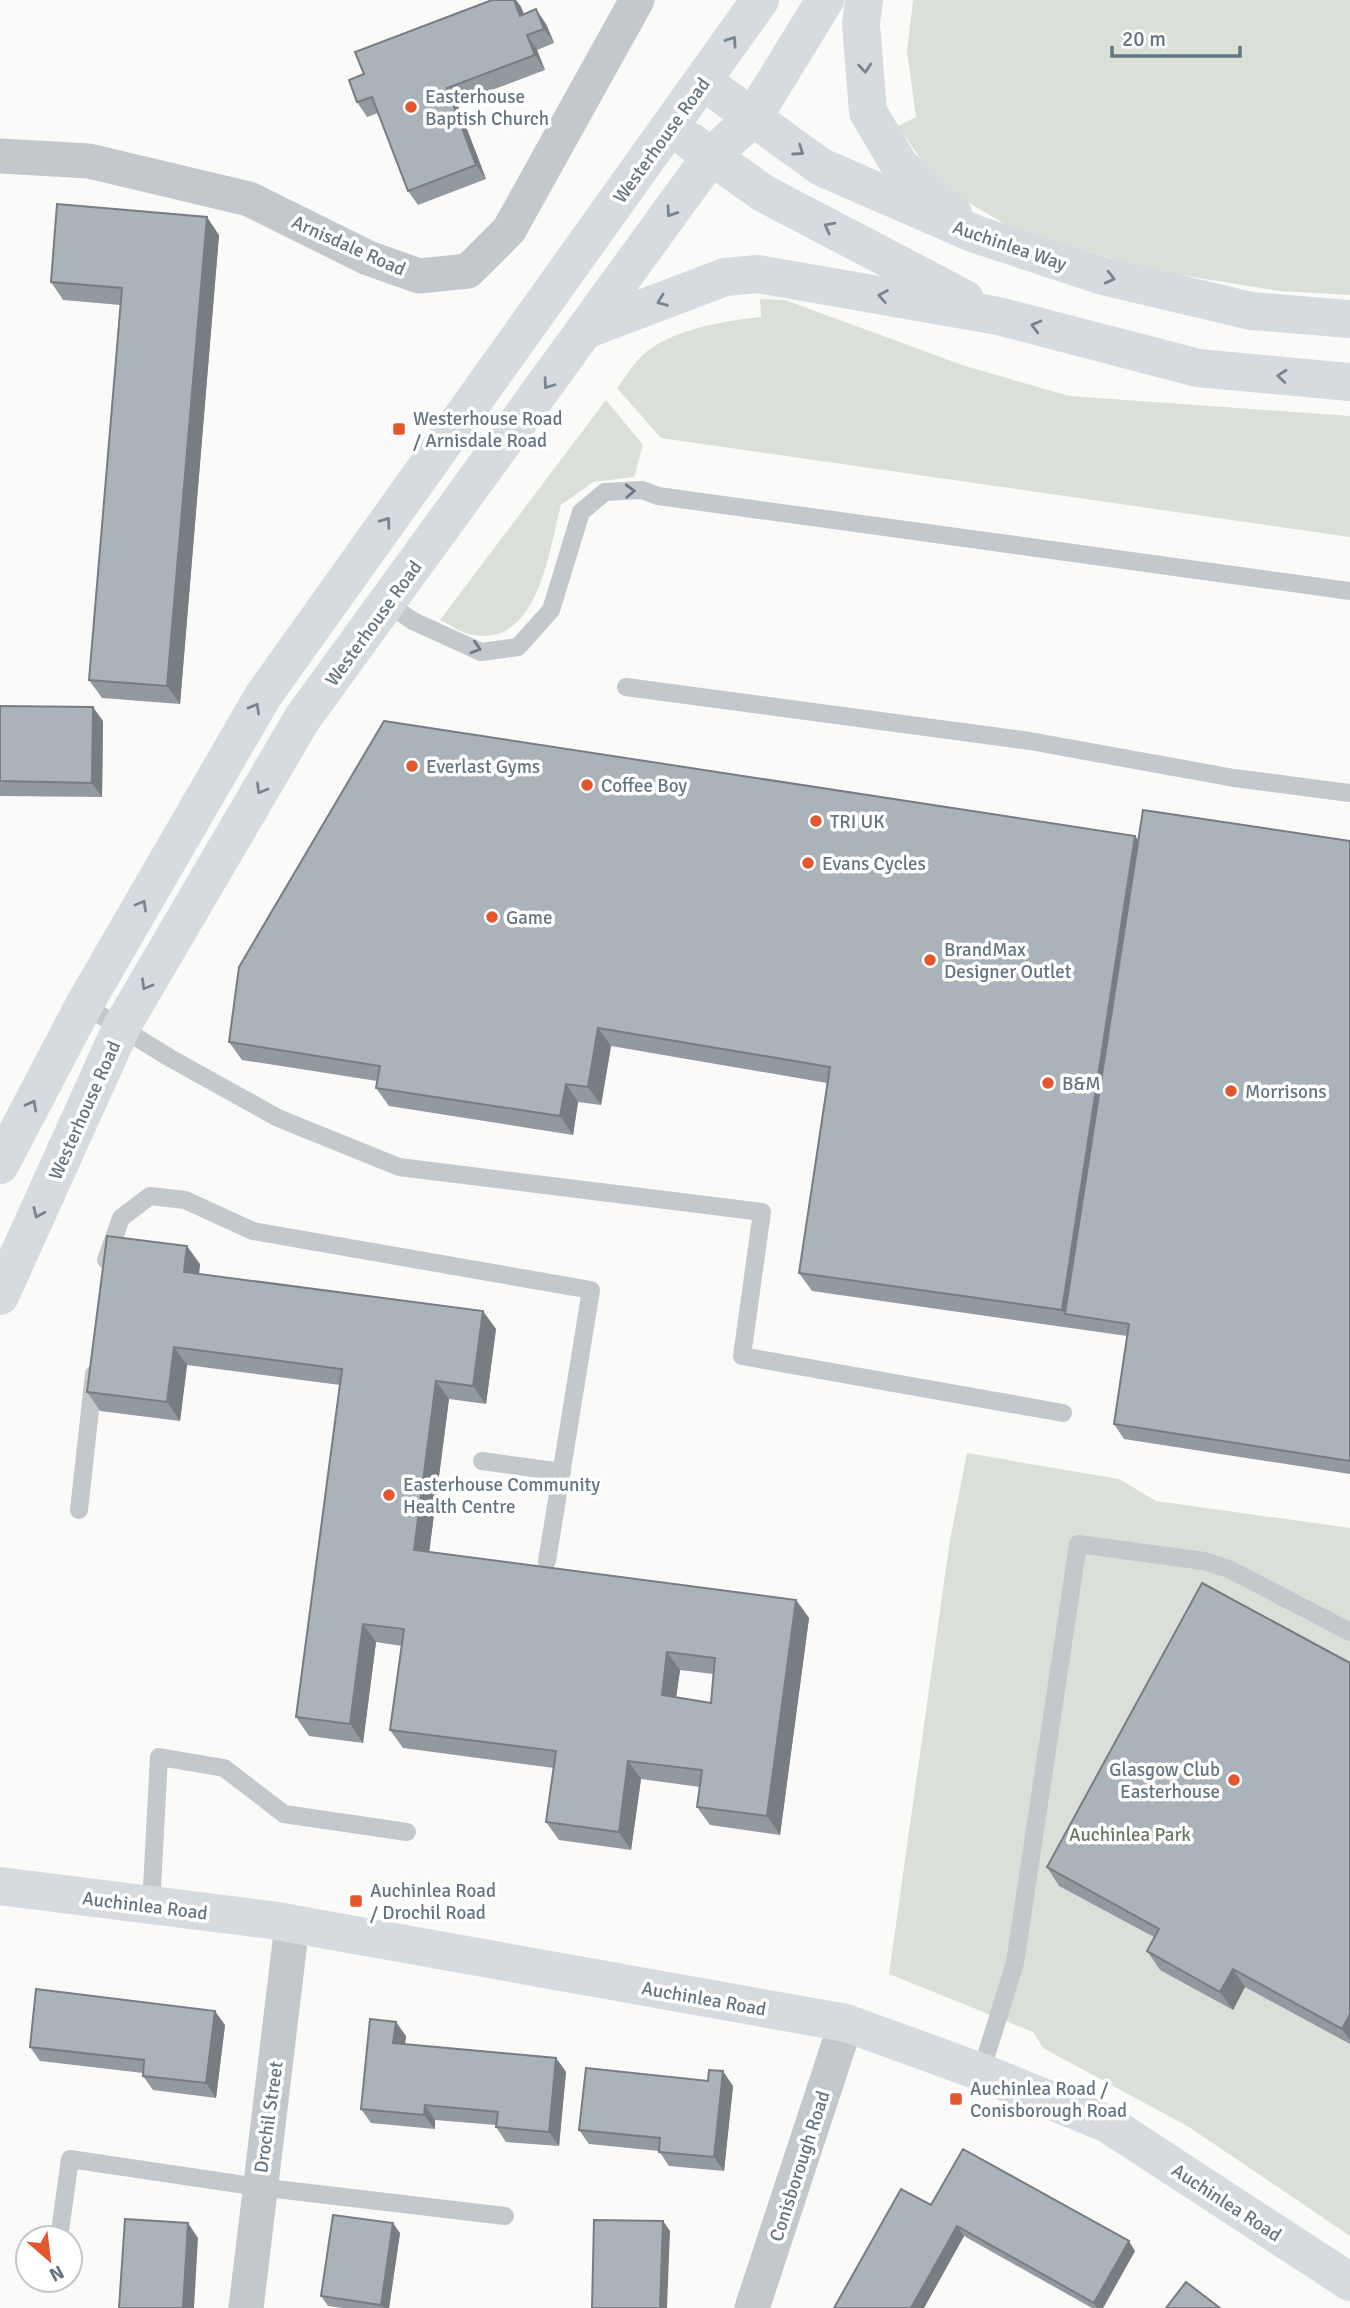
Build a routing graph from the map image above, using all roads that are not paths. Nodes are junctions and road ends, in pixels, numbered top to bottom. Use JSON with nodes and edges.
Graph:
{"nodes":[{"id":1,"x":637,"y":0,"type":"edge"},
{"id":2,"x":760,"y":0,"type":"edge"},
{"id":3,"x":825,"y":0,"type":"edge"},
{"id":4,"x":864,"y":0,"type":"edge"},
{"id":5,"x":704,"y":82,"type":"junction"},
{"id":6,"x":752,"y":119,"type":"junction"},
{"id":7,"x":670,"y":126,"type":"junction"},
{"id":8,"x":0,"y":156,"type":"edge"},
{"id":9,"x":711,"y":156,"type":"junction"},
{"id":10,"x":975,"y":234,"type":"junction"},
{"id":11,"x":998,"y":316,"type":"junction"},
{"id":12,"x":1350,"y":319,"type":"edge"},
{"id":13,"x":588,"y":329,"type":"junction"},
{"id":14,"x":1350,"y":382,"type":"edge"},
{"id":15,"x":1350,"y":591,"type":"edge"},
{"id":16,"x":387,"y":603,"type":"junction"},
{"id":17,"x":626,"y":687,"type":"dead end"},
{"id":18,"x":1350,"y":793,"type":"edge"},
{"id":19,"x":85,"y":1005,"type":"junction"},
{"id":20,"x":122,"y":1026,"type":"junction"},
{"id":21,"x":0,"y":1165,"type":"edge"},
{"id":22,"x":104,"y":1280,"type":"edge"},
{"id":23,"x":0,"y":1296,"type":"edge"},
{"id":24,"x":96,"y":1359,"type":"edge"},
{"id":25,"x":1062,"y":1413,"type":"dead end"},
{"id":26,"x":482,"y":1461,"type":"dead end"},
{"id":27,"x":562,"y":1472,"type":"junction"},
{"id":28,"x":79,"y":1510,"type":"dead end"},
{"id":29,"x":547,"y":1561,"type":"dead end"},
{"id":30,"x":1350,"y":1632,"type":"edge"},
{"id":31,"x":407,"y":1832,"type":"dead end"},
{"id":32,"x":0,"y":1886,"type":"edge"},
{"id":33,"x":151,"y":1906,"type":"junction"},
{"id":34,"x":292,"y":1925,"type":"junction"},
{"id":35,"x":846,"y":2023,"type":"junction"},
{"id":36,"x":981,"y":2072,"type":"junction"},
{"id":37,"x":259,"y":2187,"type":"junction"},
{"id":38,"x":505,"y":2216,"type":"dead end"},
{"id":39,"x":62,"y":2224,"type":"edge"},
{"id":40,"x":1350,"y":2282,"type":"edge"},
{"id":41,"x":246,"y":2308,"type":"edge"},
{"id":42,"x":752,"y":2308,"type":"edge"}],
"edges":[{"from":1,"to":8,"type":"street","name":"Arnisdale Road"},
{"from":5,"to":2,"type":"street","name":"Westerhouse Road","one_way":true},
{"from":3,"to":6,"type":"street","name":"Westerhouse Road"},
{"from":4,"to":10,"type":"street","one_way":true},
{"from":5,"to":6,"type":"street","name":"Auchinlea Way"},
{"from":5,"to":7,"type":"street","name":"Westerhouse Road"},
{"from":6,"to":9,"type":"street","name":"Westerhouse Road"},
{"from":6,"to":10,"type":"street","name":"Auchinlea Way","one_way":true},
{"from":7,"to":9,"type":"street"},
{"from":19,"to":7,"type":"street","name":"Westerhouse Road","one_way":true},
{"from":11,"to":9,"type":"street","one_way":true},
{"from":9,"to":13,"type":"street","name":"Westerhouse Road","one_way":true},
{"from":10,"to":12,"type":"street","name":"Auchinlea Way","one_way":true},
{"from":11,"to":13,"type":"street","one_way":true},
{"from":14,"to":11,"type":"street","one_way":true},
{"from":13,"to":16,"type":"street","name":"Westerhouse Road","one_way":true},
{"from":16,"to":15,"type":"lane","one_way":true},
{"from":16,"to":20,"type":"street","name":"Westerhouse Road","one_way":true},
{"from":17,"to":18,"type":"lane"},
{"from":19,"to":20,"type":"lane"},
{"from":21,"to":19,"type":"street","name":"Westerhouse Road","one_way":true},
{"from":20,"to":23,"type":"street","name":"Westerhouse Road","one_way":true},
{"from":20,"to":25,"type":"lane"},
{"from":22,"to":27,"type":"lane"},
{"from":24,"to":28,"type":"lane"},
{"from":26,"to":27,"type":"lane"},
{"from":27,"to":29,"type":"lane"},
{"from":30,"to":36,"type":"lane"},
{"from":31,"to":33,"type":"lane"},
{"from":32,"to":33,"type":"street","name":"Auchinlea Road"},
{"from":33,"to":34,"type":"street","name":"Auchinlea Road"},
{"from":34,"to":35,"type":"street","name":"Auchinlea Road"},
{"from":34,"to":37,"type":"street","name":"Drochil Street"},
{"from":35,"to":36,"type":"street","name":"Auchinlea Road"},
{"from":35,"to":42,"type":"street","name":"Conisborough Road"},
{"from":36,"to":40,"type":"street","name":"Auchinlea Road"},
{"from":37,"to":38,"type":"lane"},
{"from":37,"to":39,"type":"lane"},
{"from":37,"to":41,"type":"street","name":"Drochil Street"}]}
